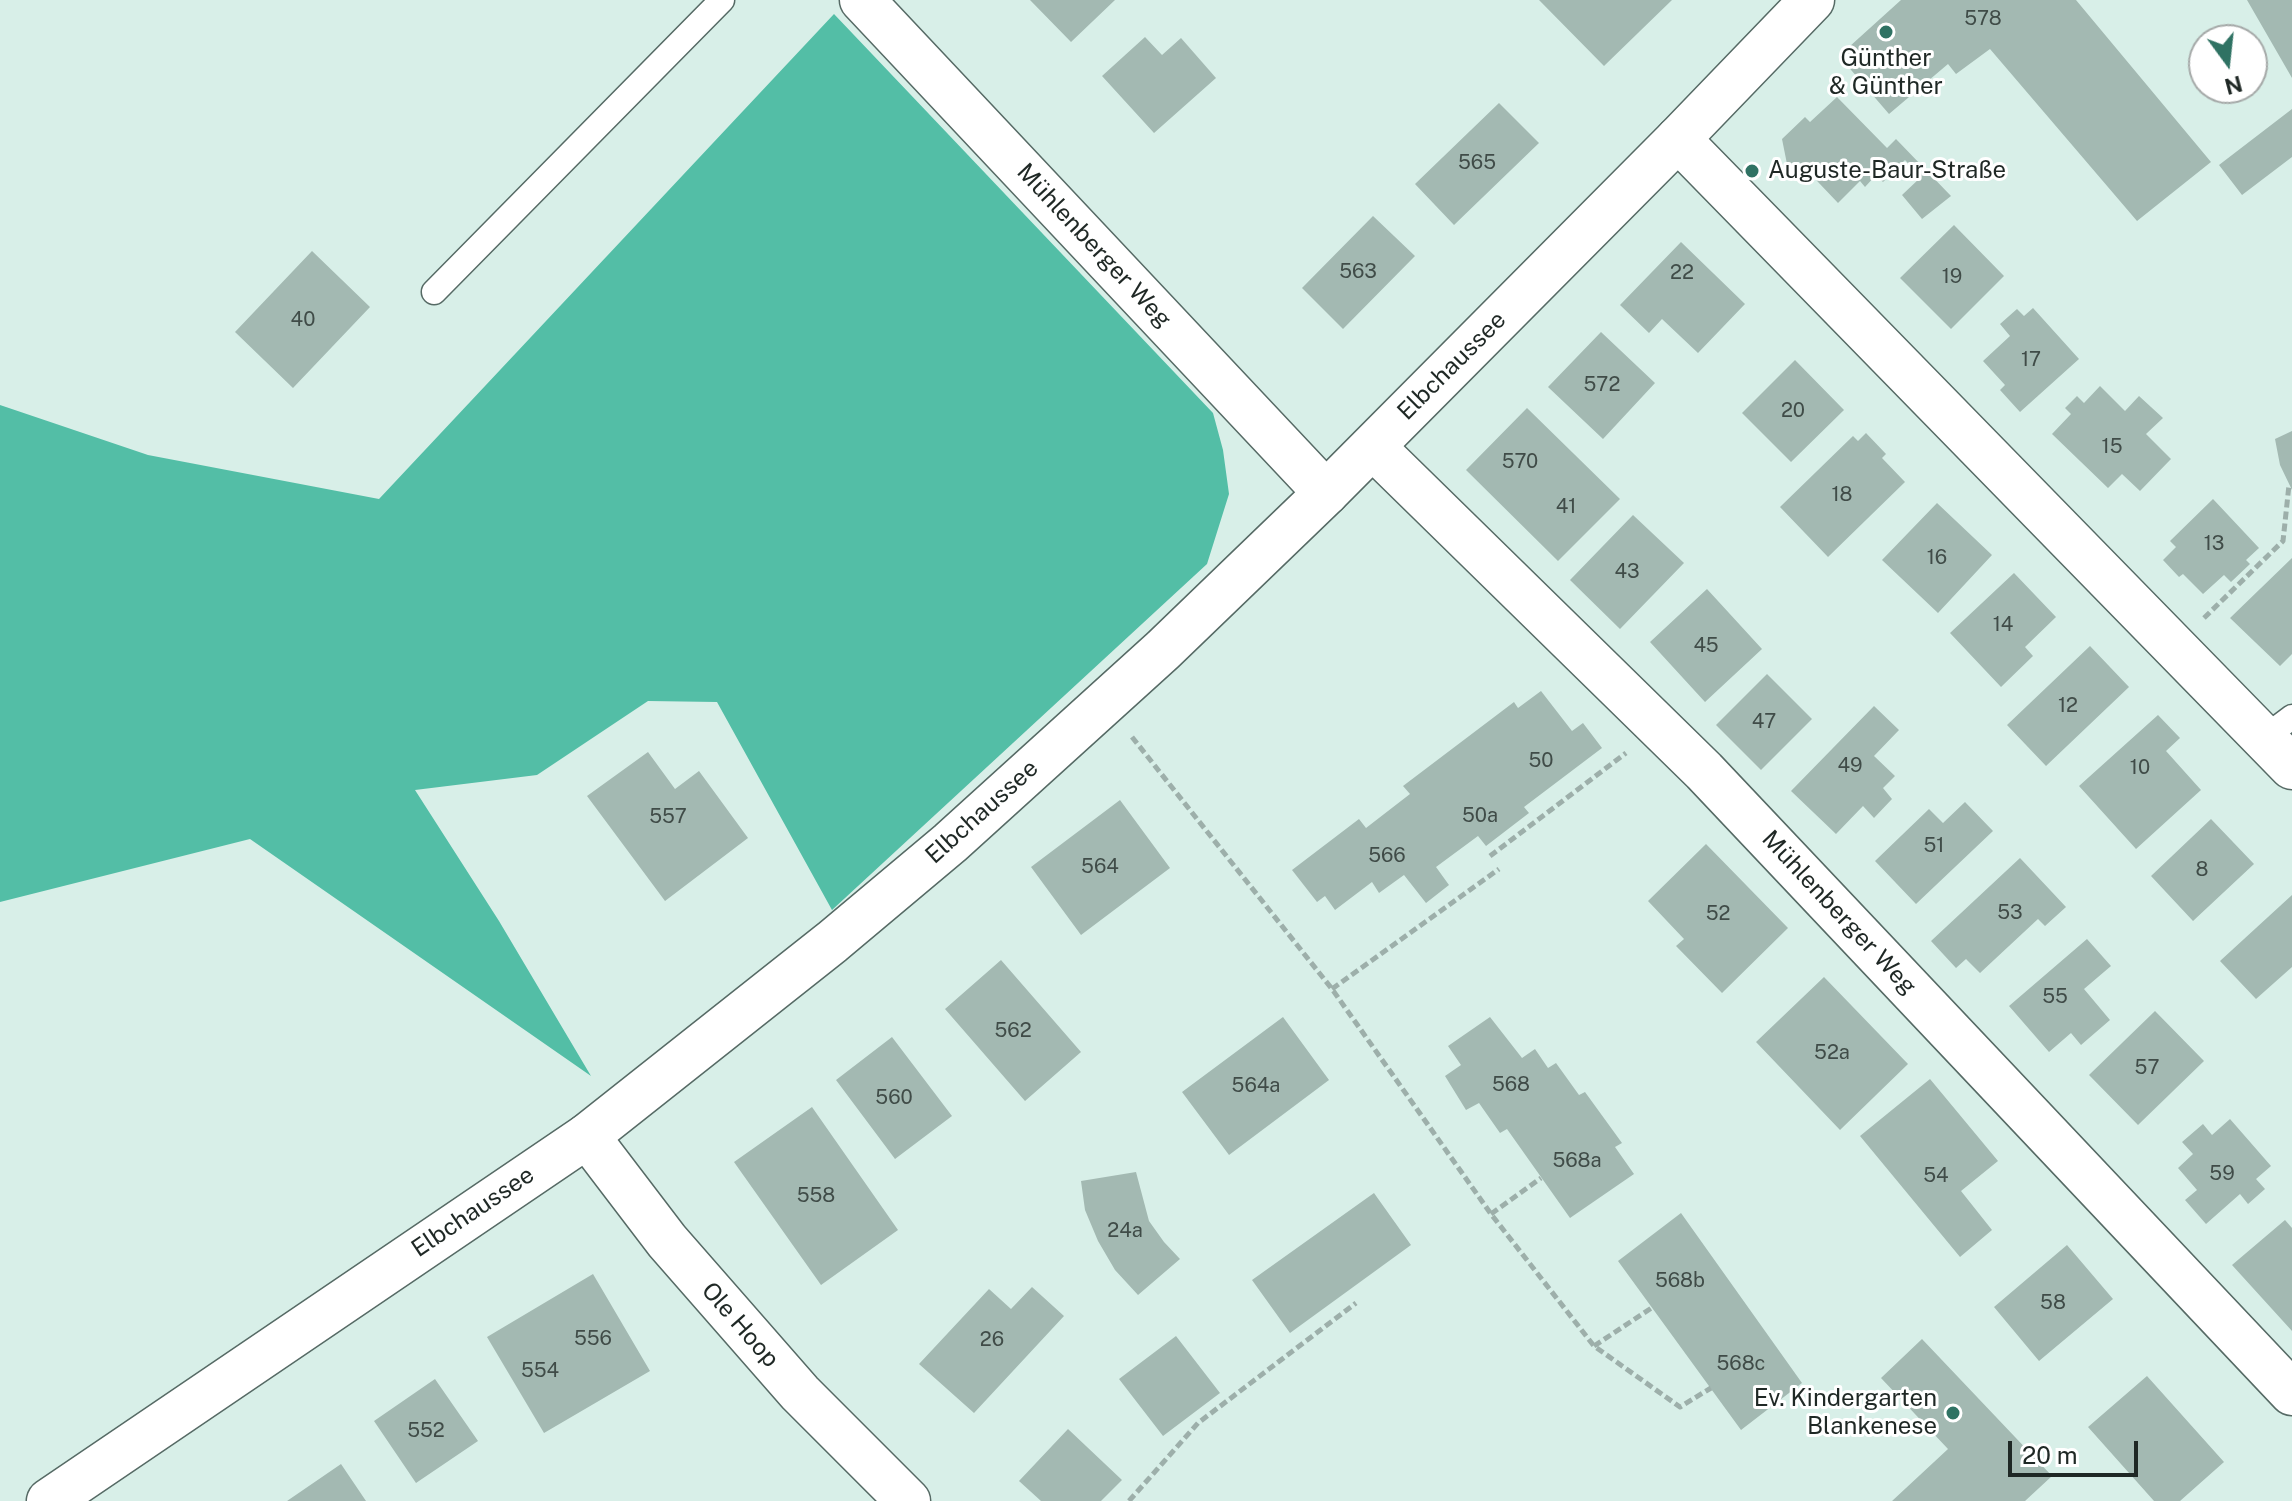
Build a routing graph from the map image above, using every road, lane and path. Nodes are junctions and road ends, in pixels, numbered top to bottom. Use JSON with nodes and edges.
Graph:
{"nodes":[{"id":1,"x":722,"y":0,"type":"edge"},
{"id":2,"x":862,"y":0,"type":"edge"},
{"id":3,"x":1807,"y":2,"type":"edge"},
{"id":4,"x":1678,"y":139,"type":"junction"},
{"id":5,"x":434,"y":292,"type":"dead end"},
{"id":6,"x":1373,"y":447,"type":"junction"},
{"id":7,"x":2289,"y":485,"type":"dead end"},
{"id":8,"x":1326,"y":493,"type":"junction"},
{"id":9,"x":2175,"y":647,"type":"junction"},
{"id":10,"x":1105,"y":701,"type":"junction"},
{"id":11,"x":1659,"y":728,"type":"junction"},
{"id":12,"x":2283,"y":741,"type":"edge"},
{"id":13,"x":1490,"y":856,"type":"dead end"},
{"id":14,"x":1499,"y":869,"type":"dead end"},
{"id":15,"x":1332,"y":989,"type":"junction"},
{"id":16,"x":587,"y":1136,"type":"junction"},
{"id":17,"x":1541,"y":1178,"type":"dead end"},
{"id":18,"x":1491,"y":1214,"type":"junction"},
{"id":19,"x":1356,"y":1303,"type":"dead end"},
{"id":20,"x":1653,"y":1307,"type":"dead end"},
{"id":21,"x":1594,"y":1346,"type":"junction"},
{"id":22,"x":1711,"y":1388,"type":"dead end"},
{"id":23,"x":2292,"y":1393,"type":"edge"},
{"id":24,"x":49,"y":1501,"type":"edge"},
{"id":25,"x":908,"y":1501,"type":"edge"},
{"id":26,"x":1129,"y":1501,"type":"edge"}],
"edges":[{"from":1,"to":5,"type":"lane"},
{"from":2,"to":8,"type":"street","name":"Mühlenberger Weg"},
{"from":3,"to":4,"type":"street","name":"Elbchaussee"},
{"from":4,"to":6,"type":"street","name":"Elbchaussee"},
{"from":4,"to":9,"type":"street"},
{"from":6,"to":8,"type":"street","name":"Elbchaussee"},
{"from":6,"to":11,"type":"street","name":"Mühlenberger Weg"},
{"from":7,"to":9,"type":"path"},
{"from":8,"to":10,"type":"street","name":"Elbchaussee"},
{"from":9,"to":12,"type":"street"},
{"from":10,"to":15,"type":"path"},
{"from":10,"to":16,"type":"street","name":"Elbchaussee"},
{"from":11,"to":13,"type":"path"},
{"from":11,"to":23,"type":"street","name":"Mühlenberger Weg"},
{"from":14,"to":15,"type":"path"},
{"from":15,"to":18,"type":"path"},
{"from":16,"to":24,"type":"street","name":"Elbchaussee"},
{"from":16,"to":25,"type":"street","name":"Ole Hoop"},
{"from":17,"to":18,"type":"path"},
{"from":18,"to":21,"type":"path"},
{"from":19,"to":26,"type":"path"},
{"from":20,"to":21,"type":"path"},
{"from":21,"to":22,"type":"path"}]}
